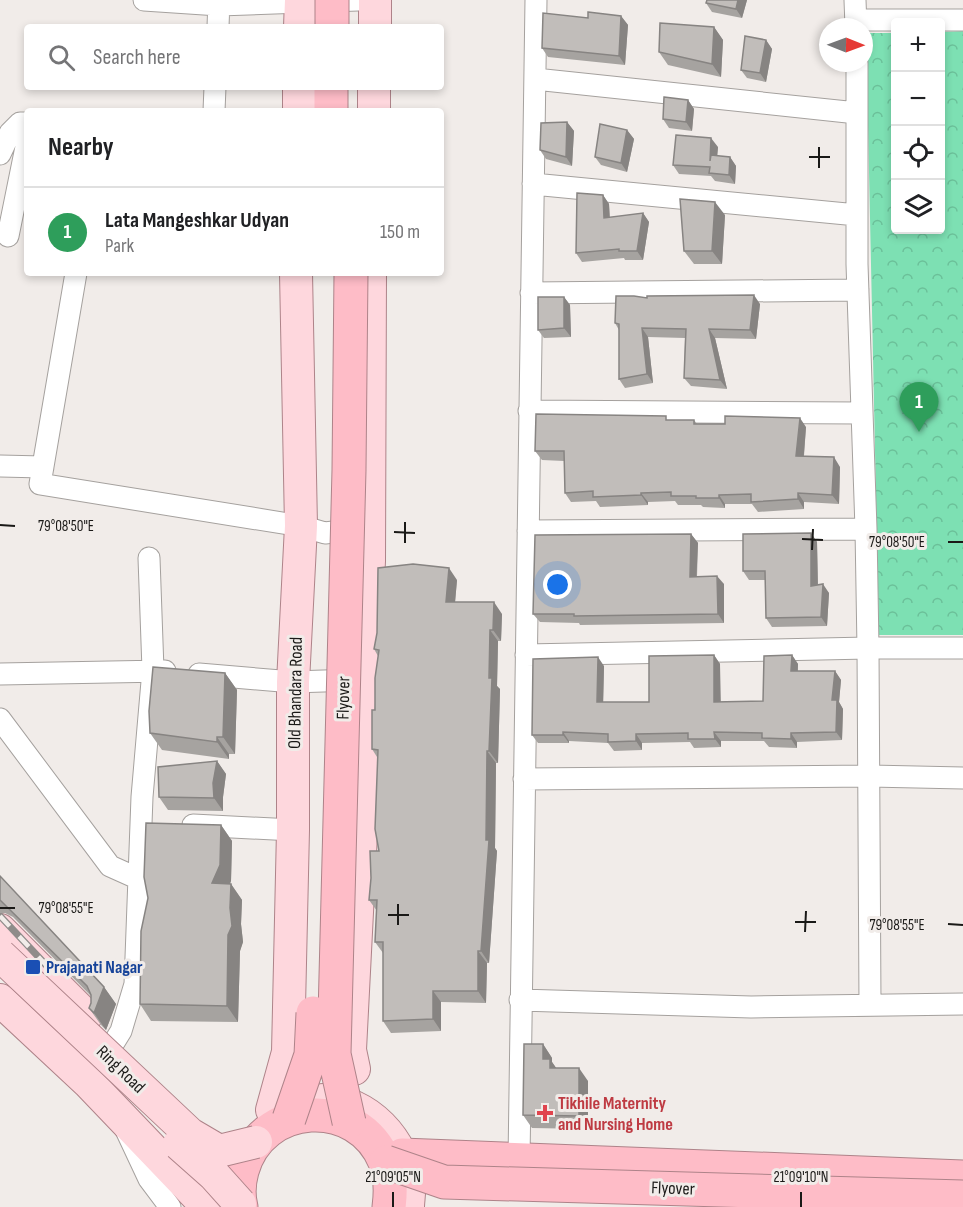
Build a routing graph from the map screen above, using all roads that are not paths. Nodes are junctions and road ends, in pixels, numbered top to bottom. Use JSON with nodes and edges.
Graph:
{"nodes":[{"id":1,"x":144,"y":0,"type":"edge"},
{"id":2,"x":353,"y":0,"type":"edge"},
{"id":3,"x":358,"y":0,"type":"edge"},
{"id":4,"x":375,"y":0,"type":"edge"},
{"id":5,"x":536,"y":0,"type":"edge"},
{"id":6,"x":219,"y":3,"type":"edge"},
{"id":7,"x":309,"y":7,"type":"edge"},
{"id":8,"x":856,"y":16,"type":"edge"},
{"id":9,"x":963,"y":20,"type":"edge"},
{"id":10,"x":218,"y":24,"type":"edge"},
{"id":11,"x":329,"y":24,"type":"edge"},
{"id":12,"x":353,"y":24,"type":"edge"},
{"id":13,"x":375,"y":24,"type":"edge"},
{"id":14,"x":857,"y":72,"type":"edge"},
{"id":15,"x":535,"y":79,"type":"junction"},
{"id":16,"x":215,"y":90,"type":"edge"},
{"id":17,"x":299,"y":90,"type":"edge"},
{"id":18,"x":331,"y":90,"type":"edge"},
{"id":19,"x":352,"y":90,"type":"edge"},
{"id":20,"x":374,"y":90,"type":"edge"},
{"id":21,"x":214,"y":108,"type":"edge"},
{"id":22,"x":299,"y":108,"type":"edge"},
{"id":23,"x":331,"y":108,"type":"edge"},
{"id":24,"x":352,"y":108,"type":"edge"},
{"id":25,"x":374,"y":108,"type":"edge"},
{"id":26,"x":857,"y":113,"type":"junction"},
{"id":27,"x":24,"y":123,"type":"edge"},
{"id":28,"x":0,"y":154,"type":"edge"},
{"id":29,"x":24,"y":157,"type":"edge"},
{"id":30,"x":533,"y":183,"type":"junction"},
{"id":31,"x":857,"y":215,"type":"junction"},
{"id":32,"x":8,"y":236,"type":"dead end"},
{"id":33,"x":75,"y":276,"type":"edge"},
{"id":34,"x":296,"y":276,"type":"edge"},
{"id":35,"x":328,"y":276,"type":"edge"},
{"id":36,"x":351,"y":276,"type":"edge"},
{"id":37,"x":370,"y":276,"type":"edge"},
{"id":38,"x":858,"y":290,"type":"junction"},
{"id":39,"x":531,"y":293,"type":"junction"},
{"id":40,"x":529,"y":411,"type":"junction"},
{"id":41,"x":861,"y":412,"type":"junction"},
{"id":42,"x":0,"y":465,"type":"edge"},
{"id":43,"x":43,"y":467,"type":"junction"},
{"id":44,"x":301,"y":526,"type":"junction"},
{"id":45,"x":369,"y":527,"type":"junction"},
{"id":46,"x":866,"y":529,"type":"junction"},
{"id":47,"x":528,"y":531,"type":"junction"},
{"id":48,"x":149,"y":558,"type":"dead end"},
{"id":49,"x":868,"y":648,"type":"junction"},
{"id":50,"x":963,"y":648,"type":"edge"},
{"id":51,"x":526,"y":655,"type":"junction"},
{"id":52,"x":153,"y":670,"type":"junction"},
{"id":53,"x":0,"y":675,"type":"edge"},
{"id":54,"x":363,"y":680,"type":"junction"},
{"id":55,"x":293,"y":682,"type":"junction"},
{"id":56,"x":0,"y":719,"type":"edge"},
{"id":57,"x":870,"y":776,"type":"junction"},
{"id":58,"x":963,"y":778,"type":"edge"},
{"id":59,"x":524,"y":779,"type":"junction"},
{"id":60,"x":141,"y":823,"type":"junction"},
{"id":61,"x":293,"y":830,"type":"junction"},
{"id":62,"x":139,"y":879,"type":"junction"},
{"id":63,"x":0,"y":930,"type":"edge"},
{"id":64,"x":0,"y":955,"type":"edge"},
{"id":65,"x":0,"y":984,"type":"edge"},
{"id":66,"x":0,"y":1000,"type":"edge"},
{"id":67,"x":520,"y":1000,"type":"junction"},
{"id":68,"x":963,"y":1004,"type":"edge"},
{"id":69,"x":870,"y":1005,"type":"junction"},
{"id":70,"x":113,"y":1044,"type":"junction"},
{"id":71,"x":118,"y":1113,"type":"junction"},
{"id":72,"x":280,"y":1114,"type":"junction"},
{"id":73,"x":356,"y":1116,"type":"junction"},
{"id":74,"x":249,"y":1140,"type":"junction"},
{"id":75,"x":394,"y":1159,"type":"junction"},
{"id":76,"x":519,"y":1160,"type":"junction"},
{"id":77,"x":963,"y":1177,"type":"edge"},
{"id":78,"x":963,"y":1197,"type":"edge"},
{"id":79,"x":223,"y":1204,"type":"edge"},
{"id":80,"x":170,"y":1207,"type":"edge"},
{"id":81,"x":389,"y":1207,"type":"edge"},
{"id":82,"x":408,"y":1207,"type":"edge"}],
"edges":[{"from":1,"to":6,"type":"street"},
{"from":2,"to":12,"type":"highway"},
{"from":3,"to":7,"type":"street"},
{"from":4,"to":13,"type":"main road"},
{"from":5,"to":15,"type":"street"},
{"from":6,"to":7,"type":"street"},
{"from":6,"to":10,"type":"street"},
{"from":7,"to":11,"type":"highway","bridge":true},
{"from":8,"to":9,"type":"street"},
{"from":14,"to":26,"type":"street"},
{"from":15,"to":26,"type":"street"},
{"from":15,"to":30,"type":"street"},
{"from":16,"to":21,"type":"street"},
{"from":17,"to":22,"type":"main road"},
{"from":18,"to":23,"type":"highway"},
{"from":19,"to":24,"type":"highway"},
{"from":20,"to":25,"type":"main road"},
{"from":26,"to":31,"type":"street"},
{"from":27,"to":28,"type":"street"},
{"from":29,"to":32,"type":"street"},
{"from":30,"to":31,"type":"street"},
{"from":30,"to":39,"type":"street"},
{"from":31,"to":38,"type":"street"},
{"from":33,"to":43,"type":"street"},
{"from":34,"to":44,"type":"main road","name":"Old Bhandara Road"},
{"from":35,"to":72,"type":"highway","name":"Flyover","bridge":true},
{"from":36,"to":73,"type":"highway","name":"Flyover","bridge":true},
{"from":37,"to":45,"type":"main road"},
{"from":38,"to":39,"type":"street"},
{"from":38,"to":41,"type":"street"},
{"from":39,"to":40,"type":"street"},
{"from":40,"to":41,"type":"street"},
{"from":40,"to":47,"type":"street"},
{"from":41,"to":46,"type":"street"},
{"from":42,"to":43,"type":"street"},
{"from":43,"to":44,"type":"street"},
{"from":44,"to":45,"type":"street"},
{"from":44,"to":55,"type":"main road","name":"Old Bhandara Road"},
{"from":45,"to":54,"type":"main road"},
{"from":46,"to":47,"type":"street"},
{"from":46,"to":49,"type":"street"},
{"from":47,"to":51,"type":"street"},
{"from":48,"to":52,"type":"street"},
{"from":49,"to":50,"type":"street"},
{"from":49,"to":51,"type":"street"},
{"from":49,"to":57,"type":"street"},
{"from":51,"to":59,"type":"street"},
{"from":52,"to":53,"type":"street"},
{"from":52,"to":55,"type":"street"},
{"from":52,"to":60,"type":"street"},
{"from":54,"to":55,"type":"street"},
{"from":54,"to":73,"type":"main road"},
{"from":55,"to":61,"type":"main road","name":"Old Bhandara Road"},
{"from":56,"to":62,"type":"street"},
{"from":57,"to":58,"type":"street"},
{"from":57,"to":59,"type":"street"},
{"from":57,"to":69,"type":"street"},
{"from":59,"to":67,"type":"street"},
{"from":60,"to":61,"type":"street"},
{"from":60,"to":62,"type":"street"},
{"from":61,"to":72,"type":"main road","name":"Old Bhandara Road"},
{"from":62,"to":70,"type":"street"},
{"from":63,"to":70,"type":"main road","name":"Ring Road"},
{"from":64,"to":74,"type":"main road","name":"Ring Road","bridge":true},
{"from":65,"to":79,"type":"main road","name":"Ring Road","bridge":true},
{"from":66,"to":71,"type":"main road"},
{"from":67,"to":69,"type":"street"},
{"from":67,"to":76,"type":"street"},
{"from":68,"to":69,"type":"street"},
{"from":70,"to":74,"type":"main road","name":"Ring Road"},
{"from":71,"to":79,"type":"main road"},
{"from":71,"to":80,"type":"street"},
{"from":72,"to":73,"type":"highway"},
{"from":72,"to":74,"type":"highway"},
{"from":73,"to":75,"type":"highway"},
{"from":74,"to":79,"type":"highway"},
{"from":75,"to":76,"type":"highway"},
{"from":75,"to":78,"type":"highway","name":"Flyover","bridge":true},
{"from":75,"to":81,"type":"highway"},
{"from":75,"to":82,"type":"main road"},
{"from":76,"to":77,"type":"highway"}]}
